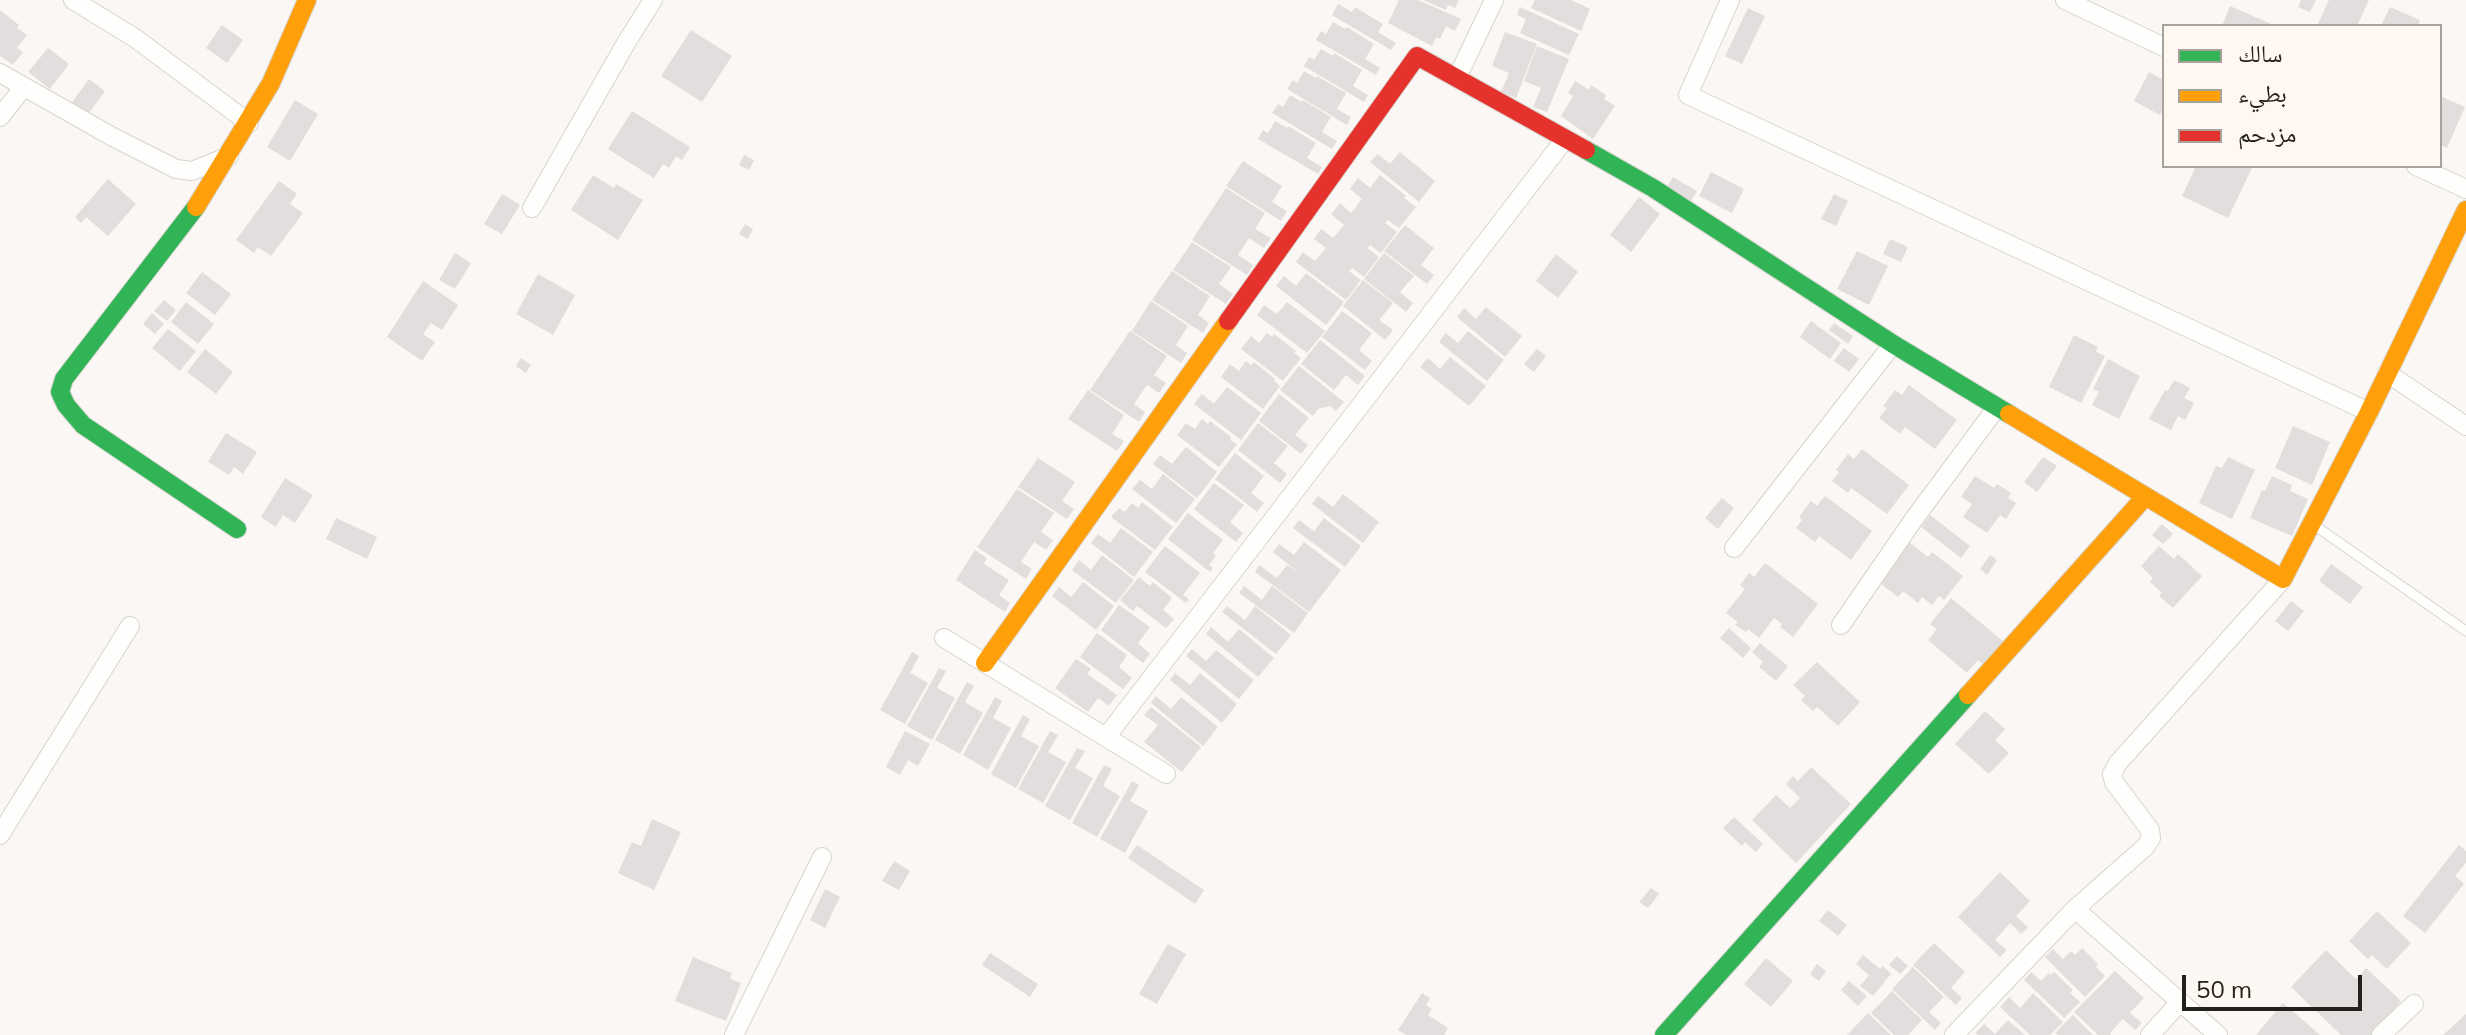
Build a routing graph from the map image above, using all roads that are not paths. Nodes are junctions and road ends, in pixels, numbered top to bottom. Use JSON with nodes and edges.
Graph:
{"nodes":[{"id":1,"x":73,"y":0,"type":"edge"},
{"id":2,"x":307,"y":0,"type":"edge"},
{"id":3,"x":653,"y":0,"type":"edge"},
{"id":4,"x":1494,"y":0,"type":"edge"},
{"id":5,"x":1730,"y":0,"type":"edge"},
{"id":6,"x":2065,"y":0,"type":"edge"},
{"id":7,"x":2162,"y":46,"type":"edge"},
{"id":8,"x":0,"y":73,"type":"edge"},
{"id":9,"x":1457,"y":78,"type":"junction"},
{"id":10,"x":23,"y":88,"type":"junction"},
{"id":11,"x":0,"y":117,"type":"edge"},
{"id":12,"x":249,"y":123,"type":"junction"},
{"id":13,"x":1565,"y":139,"type":"junction"},
{"id":14,"x":229,"y":156,"type":"junction"},
{"id":15,"x":2420,"y":168,"type":"edge"},
{"id":16,"x":2466,"y":189,"type":"edge"},
{"id":17,"x":532,"y":208,"type":"dead end"},
{"id":18,"x":2466,"y":210,"type":"edge"},
{"id":19,"x":1893,"y":344,"type":"junction"},
{"id":20,"x":2387,"y":373,"type":"junction"},
{"id":21,"x":1997,"y":407,"type":"junction"},
{"id":22,"x":2369,"y":412,"type":"junction"},
{"id":23,"x":2466,"y":426,"type":"edge"},
{"id":24,"x":2145,"y":497,"type":"junction"},
{"id":25,"x":2312,"y":523,"type":"junction"},
{"id":26,"x":237,"y":529,"type":"dead end"},
{"id":27,"x":1734,"y":548,"type":"dead end"},
{"id":28,"x":2283,"y":579,"type":"junction"},
{"id":29,"x":1841,"y":625,"type":"dead end"},
{"id":30,"x":130,"y":626,"type":"dead end"},
{"id":31,"x":2466,"y":631,"type":"edge"},
{"id":32,"x":944,"y":638,"type":"dead end"},
{"id":33,"x":985,"y":663,"type":"junction"},
{"id":34,"x":1106,"y":737,"type":"junction"},
{"id":35,"x":1166,"y":774,"type":"dead end"},
{"id":36,"x":0,"y":835,"type":"edge"},
{"id":37,"x":822,"y":857,"type":"dead end"},
{"id":38,"x":2075,"y":909,"type":"junction"},
{"id":39,"x":2180,"y":1002,"type":"junction"},
{"id":40,"x":2414,"y":1004,"type":"dead end"},
{"id":41,"x":734,"y":1035,"type":"edge"},
{"id":42,"x":1664,"y":1035,"type":"edge"},
{"id":43,"x":1954,"y":1035,"type":"edge"},
{"id":44,"x":2150,"y":1035,"type":"edge"},
{"id":45,"x":2218,"y":1035,"type":"edge"},
{"id":46,"x":2381,"y":1035,"type":"edge"}],
"edges":[{"from":1,"to":12,"type":"street"},
{"from":2,"to":12,"type":"street"},
{"from":3,"to":17,"type":"street"},
{"from":4,"to":9,"type":"street"},
{"from":5,"to":22,"type":"street"},
{"from":6,"to":7,"type":"street"},
{"from":8,"to":10,"type":"street"},
{"from":9,"to":13,"type":"street"},
{"from":9,"to":33,"type":"street"},
{"from":10,"to":11,"type":"street"},
{"from":10,"to":14,"type":"street"},
{"from":12,"to":14,"type":"street"},
{"from":13,"to":19,"type":"street"},
{"from":13,"to":34,"type":"street"},
{"from":14,"to":26,"type":"street"},
{"from":15,"to":16,"type":"street"},
{"from":18,"to":20,"type":"street"},
{"from":19,"to":21,"type":"street"},
{"from":19,"to":27,"type":"street"},
{"from":20,"to":22,"type":"street"},
{"from":20,"to":23,"type":"street"},
{"from":21,"to":24,"type":"street"},
{"from":21,"to":29,"type":"street"},
{"from":22,"to":25,"type":"street"},
{"from":24,"to":28,"type":"street"},
{"from":24,"to":42,"type":"street"},
{"from":25,"to":28,"type":"street"},
{"from":25,"to":31,"type":"lane"},
{"from":28,"to":38,"type":"street"},
{"from":30,"to":36,"type":"street"},
{"from":32,"to":33,"type":"street"},
{"from":33,"to":34,"type":"street"},
{"from":34,"to":35,"type":"street"},
{"from":37,"to":41,"type":"street"},
{"from":38,"to":39,"type":"street"},
{"from":38,"to":43,"type":"street"},
{"from":39,"to":44,"type":"street"},
{"from":39,"to":45,"type":"street"},
{"from":40,"to":46,"type":"street"}]}
